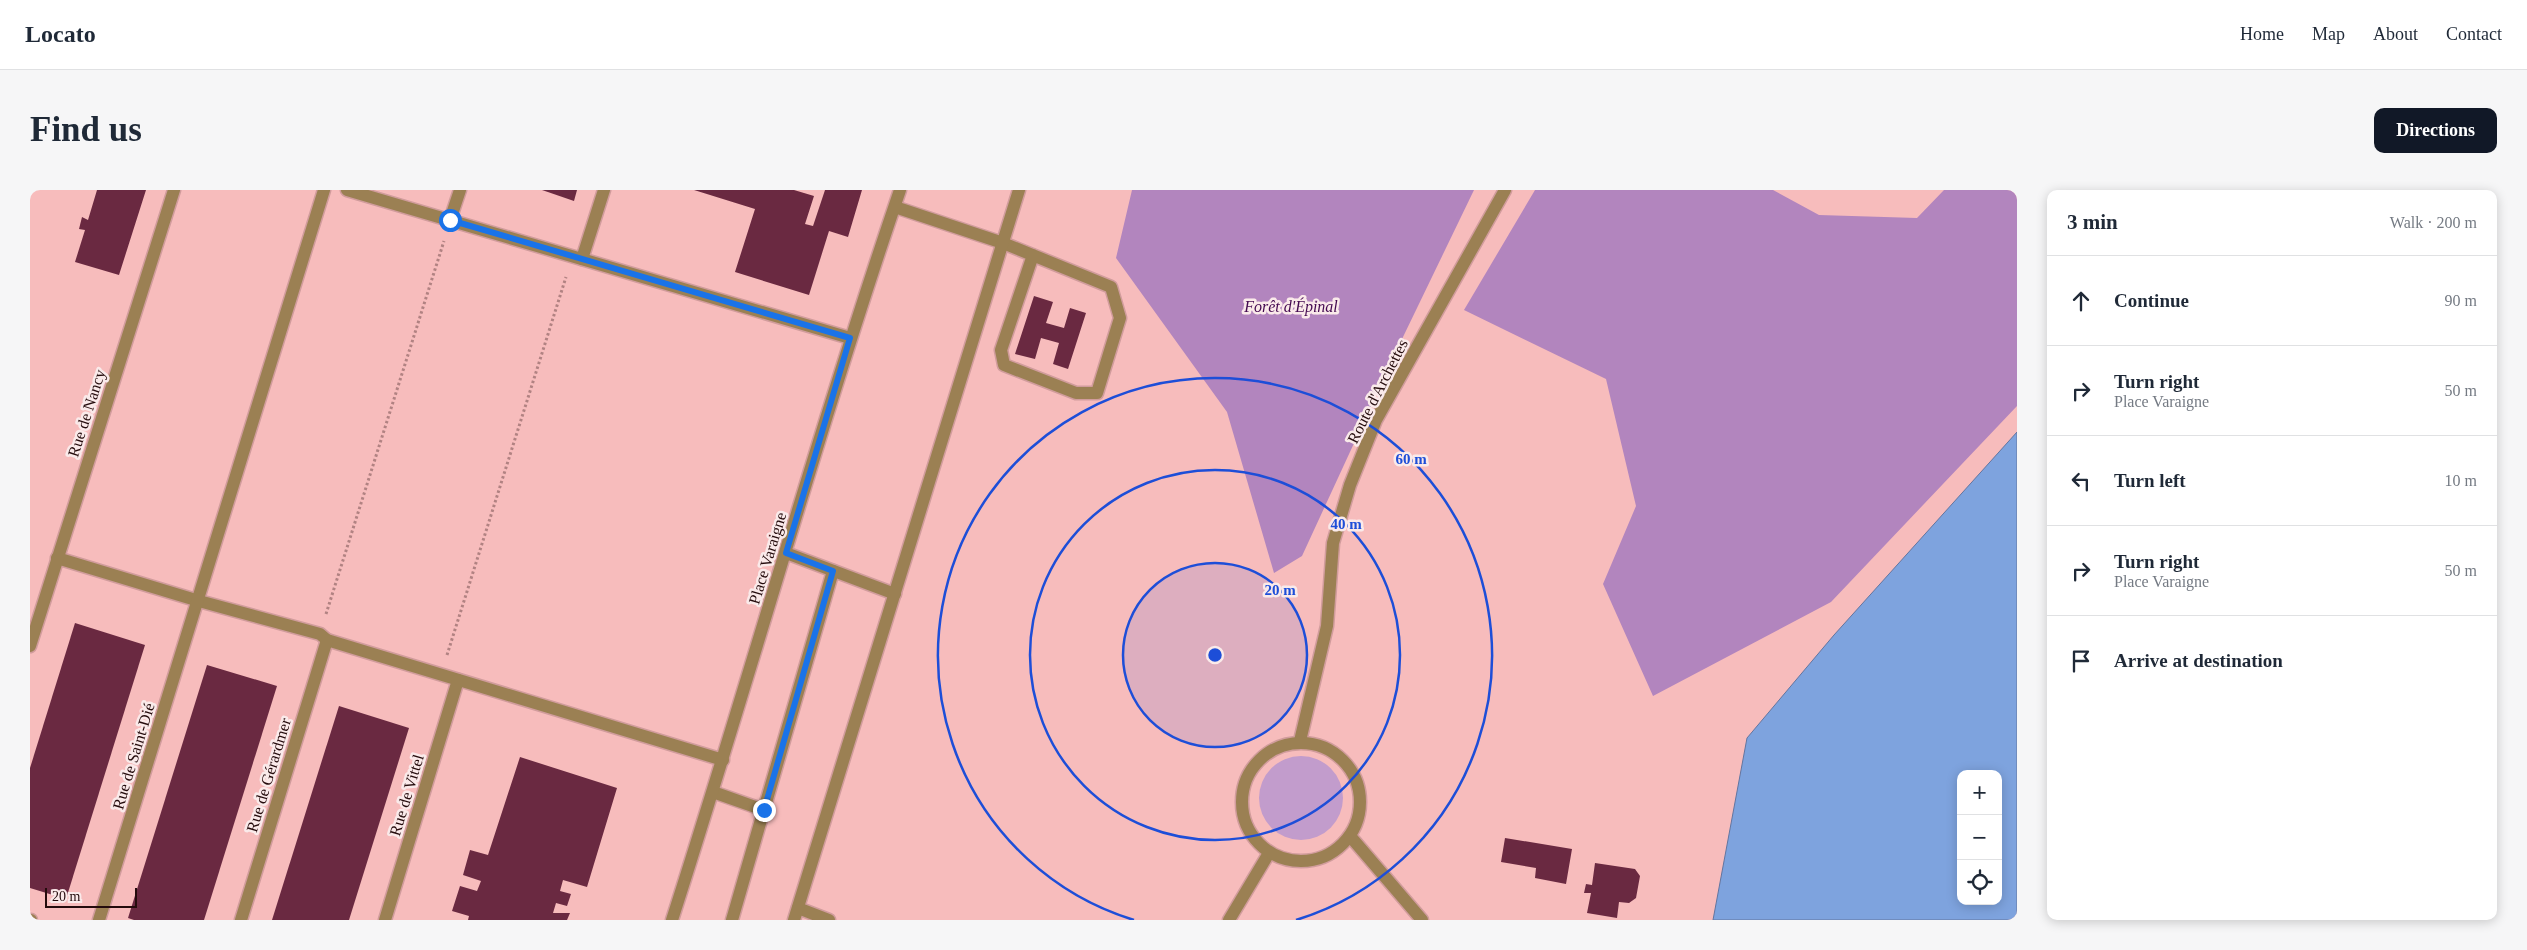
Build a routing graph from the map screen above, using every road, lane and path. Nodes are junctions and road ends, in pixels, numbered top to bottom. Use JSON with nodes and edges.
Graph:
{"nodes":[{"id":1,"x":174,"y":190,"type":"edge"},
{"id":2,"x":324,"y":190,"type":"edge"},
{"id":3,"x":347,"y":190,"type":"edge"},
{"id":4,"x":460,"y":190,"type":"edge"},
{"id":5,"x":604,"y":190,"type":"edge"},
{"id":6,"x":900,"y":190,"type":"edge"},
{"id":7,"x":1020,"y":190,"type":"edge"},
{"id":8,"x":1505,"y":190,"type":"edge"},
{"id":9,"x":895,"y":206,"type":"junction"},
{"id":10,"x":450,"y":220,"type":"junction"},
{"id":11,"x":1003,"y":243,"type":"junction"},
{"id":12,"x":1033,"y":255,"type":"junction"},
{"id":13,"x":577,"y":258,"type":"junction"},
{"id":14,"x":850,"y":338,"type":"junction"},
{"id":15,"x":786,"y":553,"type":"junction"},
{"id":16,"x":57,"y":558,"type":"junction"},
{"id":17,"x":833,"y":571,"type":"junction"},
{"id":18,"x":895,"y":594,"type":"junction"},
{"id":19,"x":198,"y":601,"type":"junction"},
{"id":20,"x":323,"y":637,"type":"junction"},
{"id":21,"x":30,"y":646,"type":"edge"},
{"id":22,"x":441,"y":675,"type":"junction"},
{"id":23,"x":458,"y":680,"type":"junction"},
{"id":24,"x":1300,"y":742,"type":"junction"},
{"id":25,"x":723,"y":760,"type":"junction"},
{"id":26,"x":713,"y":792,"type":"junction"},
{"id":27,"x":764,"y":810,"type":"junction"},
{"id":28,"x":1350,"y":836,"type":"junction"},
{"id":29,"x":1269,"y":853,"type":"junction"},
{"id":30,"x":796,"y":914,"type":"edge"},
{"id":31,"x":99,"y":920,"type":"edge"},
{"id":32,"x":241,"y":920,"type":"edge"},
{"id":33,"x":385,"y":920,"type":"edge"},
{"id":34,"x":672,"y":920,"type":"edge"},
{"id":35,"x":732,"y":920,"type":"edge"},
{"id":36,"x":829,"y":920,"type":"edge"},
{"id":37,"x":1229,"y":920,"type":"edge"},
{"id":38,"x":1422,"y":920,"type":"edge"}],
"edges":[{"from":1,"to":16,"type":"street","name":"Rue de Nancy"},
{"from":2,"to":19,"type":"street","name":"Rue de Saint-Dié"},
{"from":3,"to":10,"type":"street"},
{"from":4,"to":10,"type":"street"},
{"from":5,"to":13,"type":"street"},
{"from":6,"to":9,"type":"street","name":"Place Varaigne"},
{"from":7,"to":11,"type":"street"},
{"from":8,"to":24,"type":"street","name":"Route d'Archettes"},
{"from":9,"to":11,"type":"street"},
{"from":9,"to":14,"type":"street","name":"Place Varaigne"},
{"from":10,"to":13,"type":"street"},
{"from":10,"to":20,"type":"path"},
{"from":11,"to":12,"type":"street"},
{"from":11,"to":18,"type":"street"},
{"from":12,"to":12,"type":"street"},
{"from":13,"to":14,"type":"street"},
{"from":13,"to":22,"type":"path"},
{"from":14,"to":15,"type":"street","name":"Place Varaigne"},
{"from":15,"to":17,"type":"street"},
{"from":15,"to":25,"type":"street","name":"Place Varaigne"},
{"from":16,"to":19,"type":"street"},
{"from":16,"to":21,"type":"street","name":"Rue de Nancy"},
{"from":17,"to":18,"type":"street"},
{"from":17,"to":27,"type":"street"},
{"from":18,"to":30,"type":"street"},
{"from":19,"to":20,"type":"street"},
{"from":19,"to":31,"type":"street","name":"Rue de Saint-Dié"},
{"from":20,"to":22,"type":"street"},
{"from":20,"to":32,"type":"street","name":"Rue de Gérardmer"},
{"from":22,"to":23,"type":"street"},
{"from":23,"to":25,"type":"street"},
{"from":23,"to":33,"type":"street","name":"Rue de Vittel"},
{"from":24,"to":28,"type":"street"},
{"from":24,"to":29,"type":"street"},
{"from":25,"to":26,"type":"street","name":"Place Varaigne"},
{"from":26,"to":27,"type":"street"},
{"from":26,"to":34,"type":"street","name":"Place Varaigne"},
{"from":27,"to":35,"type":"street"},
{"from":28,"to":29,"type":"street"},
{"from":28,"to":38,"type":"street"},
{"from":29,"to":37,"type":"street"},
{"from":30,"to":36,"type":"street"}]}
